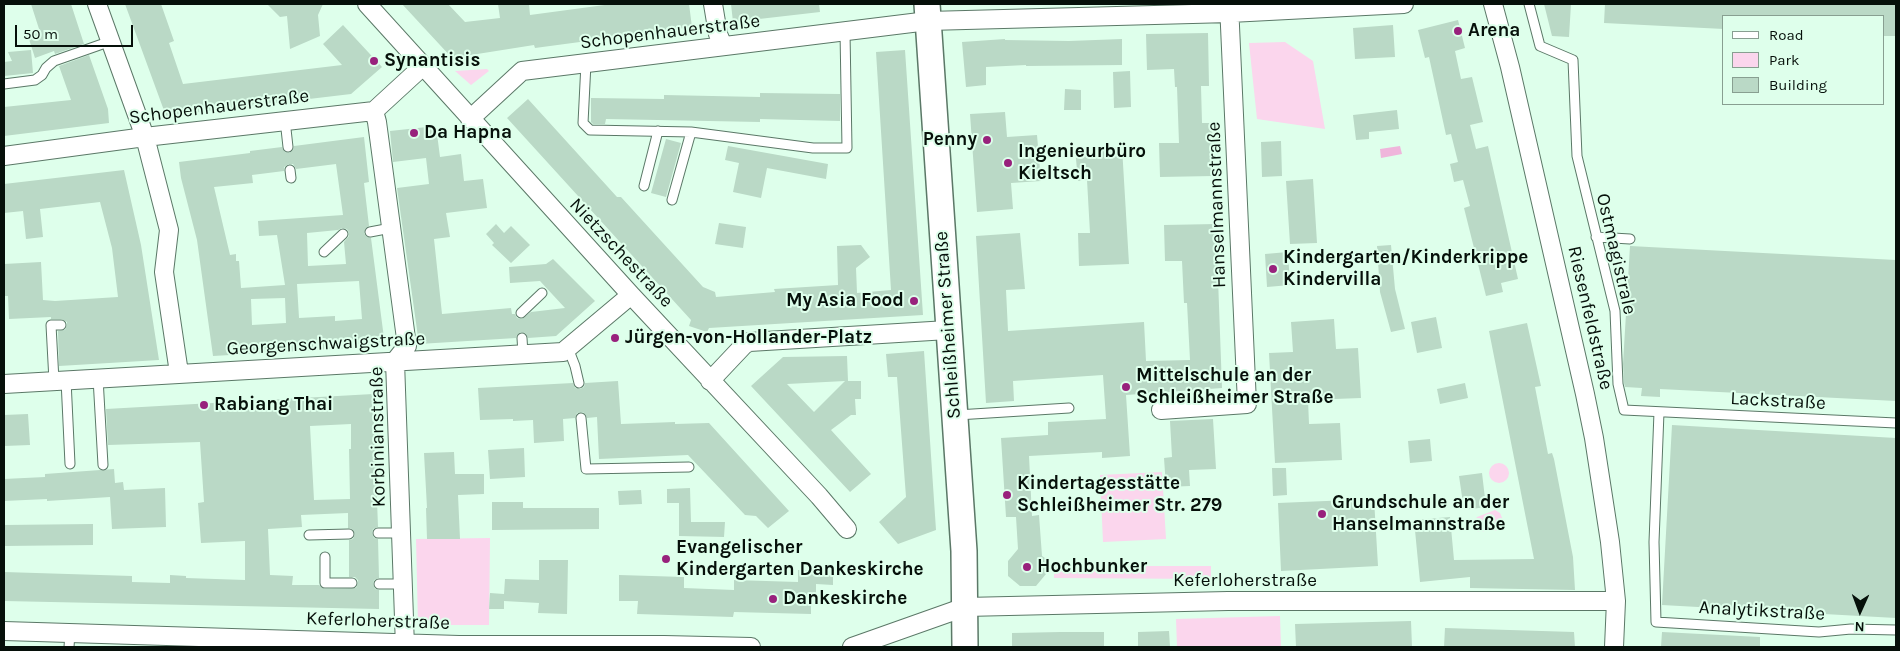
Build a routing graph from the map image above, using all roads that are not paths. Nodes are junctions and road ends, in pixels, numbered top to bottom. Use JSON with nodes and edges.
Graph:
{"nodes":[{"id":1,"x":97,"y":4,"type":"edge"},
{"id":2,"x":367,"y":4,"type":"edge"},
{"id":3,"x":713,"y":4,"type":"edge"},
{"id":4,"x":1404,"y":4,"type":"edge"},
{"id":5,"x":1492,"y":4,"type":"edge"},
{"id":6,"x":1530,"y":4,"type":"edge"},
{"id":7,"x":1229,"y":8,"type":"edge"},
{"id":8,"x":927,"y":13,"type":"edge"},
{"id":9,"x":845,"y":32,"type":"junction"},
{"id":10,"x":111,"y":41,"type":"junction"},
{"id":11,"x":723,"y":46,"type":"junction"},
{"id":12,"x":586,"y":64,"type":"junction"},
{"id":13,"x":423,"y":66,"type":"junction"},
{"id":14,"x":4,"y":84,"type":"edge"},
{"id":15,"x":374,"y":111,"type":"junction"},
{"id":16,"x":470,"y":119,"type":"junction"},
{"id":17,"x":285,"y":120,"type":"junction"},
{"id":18,"x":658,"y":131,"type":"junction"},
{"id":19,"x":691,"y":132,"type":"junction"},
{"id":20,"x":145,"y":137,"type":"junction"},
{"id":21,"x":288,"y":147,"type":"dead end"},
{"id":22,"x":4,"y":156,"type":"edge"},
{"id":23,"x":644,"y":186,"type":"dead end"},
{"id":24,"x":672,"y":200,"type":"dead end"},
{"id":25,"x":391,"y":228,"type":"junction"},
{"id":26,"x":370,"y":232,"type":"dead end"},
{"id":27,"x":343,"y":234,"type":"dead end"},
{"id":28,"x":1596,"y":237,"type":"junction"},
{"id":29,"x":1630,"y":239,"type":"dead end"},
{"id":30,"x":324,"y":252,"type":"dead end"},
{"id":31,"x":542,"y":293,"type":"dead end"},
{"id":32,"x":631,"y":295,"type":"junction"},
{"id":33,"x":521,"y":313,"type":"dead end"},
{"id":34,"x":61,"y":325,"type":"dead end"},
{"id":35,"x":948,"y":330,"type":"junction"},
{"id":36,"x":568,"y":348,"type":"junction"},
{"id":37,"x":395,"y":361,"type":"junction"},
{"id":38,"x":179,"y":373,"type":"junction"},
{"id":39,"x":98,"y":378,"type":"junction"},
{"id":40,"x":60,"y":380,"type":"junction"},
{"id":41,"x":710,"y":381,"type":"junction"},
{"id":42,"x":579,"y":383,"type":"dead end"},
{"id":43,"x":4,"y":384,"type":"edge"},
{"id":44,"x":1069,"y":408,"type":"dead end"},
{"id":45,"x":1161,"y":410,"type":"dead end"},
{"id":46,"x":1659,"y":412,"type":"junction"},
{"id":47,"x":954,"y":415,"type":"junction"},
{"id":48,"x":581,"y":418,"type":"dead end"},
{"id":49,"x":1896,"y":423,"type":"edge"},
{"id":50,"x":70,"y":464,"type":"dead end"},
{"id":51,"x":102,"y":466,"type":"dead end"},
{"id":52,"x":689,"y":466,"type":"dead end"},
{"id":53,"x":847,"y":529,"type":"dead end"},
{"id":54,"x":378,"y":533,"type":"dead end"},
{"id":55,"x":401,"y":533,"type":"junction"},
{"id":56,"x":348,"y":534,"type":"dead end"},
{"id":57,"x":309,"y":535,"type":"dead end"},
{"id":58,"x":325,"y":557,"type":"dead end"},
{"id":59,"x":352,"y":583,"type":"dead end"},
{"id":60,"x":379,"y":584,"type":"dead end"},
{"id":61,"x":403,"y":584,"type":"junction"},
{"id":62,"x":1616,"y":601,"type":"junction"},
{"id":63,"x":965,"y":607,"type":"junction"},
{"id":64,"x":1896,"y":630,"type":"edge"},
{"id":65,"x":4,"y":631,"type":"edge"},
{"id":66,"x":70,"y":640,"type":"edge"},
{"id":67,"x":165,"y":641,"type":"edge"},
{"id":68,"x":256,"y":642,"type":"edge"},
{"id":69,"x":404,"y":645,"type":"edge"},
{"id":70,"x":664,"y":646,"type":"edge"},
{"id":71,"x":751,"y":647,"type":"edge"},
{"id":72,"x":852,"y":647,"type":"edge"},
{"id":73,"x":966,"y":647,"type":"edge"},
{"id":74,"x":1614,"y":647,"type":"edge"}],
"edges":[{"from":1,"to":10,"type":"street"},
{"from":2,"to":13,"type":"street","name":"Nietzschestraße"},
{"from":3,"to":11,"type":"street"},
{"from":4,"to":7,"type":"street","name":"Schopenhauerstraße"},
{"from":5,"to":62,"type":"street","name":"Riesenfeldstraße"},
{"from":6,"to":28,"type":"lane","name":"Ostmagistrale"},
{"from":7,"to":8,"type":"street","name":"Schopenhauerstraße"},
{"from":7,"to":45,"type":"street","name":"Hanselmannstraße"},
{"from":8,"to":9,"type":"street","name":"Schopenhauerstraße"},
{"from":8,"to":35,"type":"main road","name":"Schleißheimer Straße"},
{"from":9,"to":11,"type":"street","name":"Schopenhauerstraße"},
{"from":9,"to":19,"type":"lane"},
{"from":10,"to":14,"type":"lane"},
{"from":10,"to":20,"type":"street"},
{"from":11,"to":12,"type":"street","name":"Schopenhauerstraße"},
{"from":12,"to":16,"type":"street","name":"Schopenhauerstraße"},
{"from":12,"to":18,"type":"lane"},
{"from":13,"to":15,"type":"street"},
{"from":13,"to":16,"type":"street","name":"Nietzschestraße"},
{"from":15,"to":17,"type":"street","name":"Schopenhauerstraße"},
{"from":15,"to":25,"type":"street","name":"Korbinianstraße"},
{"from":16,"to":32,"type":"street","name":"Nietzschestraße"},
{"from":17,"to":20,"type":"street","name":"Schopenhauerstraße"},
{"from":17,"to":21,"type":"lane"},
{"from":18,"to":19,"type":"lane"},
{"from":18,"to":23,"type":"lane"},
{"from":19,"to":24,"type":"lane"},
{"from":20,"to":22,"type":"street","name":"Schopenhauerstraße"},
{"from":20,"to":38,"type":"street"},
{"from":25,"to":26,"type":"lane"},
{"from":25,"to":37,"type":"street","name":"Korbinianstraße"},
{"from":27,"to":30,"type":"lane"},
{"from":28,"to":29,"type":"lane"},
{"from":28,"to":46,"type":"lane","name":"Ostmagistrale"},
{"from":31,"to":33,"type":"lane"},
{"from":32,"to":36,"type":"street","name":"Georgenschwaigstraße"},
{"from":32,"to":41,"type":"street","name":"Nietzschestraße"},
{"from":34,"to":40,"type":"lane"},
{"from":35,"to":41,"type":"street"},
{"from":35,"to":47,"type":"main road","name":"Schleißheimer Straße"},
{"from":36,"to":37,"type":"street","name":"Georgenschwaigstraße"},
{"from":36,"to":42,"type":"lane"},
{"from":37,"to":38,"type":"street","name":"Georgenschwaigstraße"},
{"from":37,"to":55,"type":"street","name":"Korbinianstraße"},
{"from":38,"to":39,"type":"street","name":"Georgenschwaigstraße"},
{"from":39,"to":40,"type":"street","name":"Georgenschwaigstraße"},
{"from":39,"to":51,"type":"lane"},
{"from":40,"to":43,"type":"street","name":"Georgenschwaigstraße"},
{"from":40,"to":50,"type":"lane"},
{"from":41,"to":53,"type":"street","name":"Nietzschestraße"},
{"from":44,"to":47,"type":"lane"},
{"from":46,"to":49,"type":"lane","name":"Lackstraße"},
{"from":46,"to":64,"type":"lane","name":"Analytikstraße"},
{"from":47,"to":63,"type":"main road","name":"Schleißheimer Straße"},
{"from":48,"to":52,"type":"lane"},
{"from":54,"to":55,"type":"lane"},
{"from":55,"to":61,"type":"street","name":"Korbinianstraße"},
{"from":56,"to":57,"type":"lane"},
{"from":58,"to":59,"type":"lane"},
{"from":60,"to":61,"type":"lane"},
{"from":61,"to":69,"type":"street","name":"Korbinianstraße"},
{"from":62,"to":63,"type":"street","name":"Keferloherstraße"},
{"from":62,"to":74,"type":"street","name":"Riesenfeldstraße"},
{"from":63,"to":72,"type":"street","name":"Keferloherstraße"},
{"from":63,"to":73,"type":"main road","name":"Schleißheimer Straße"},
{"from":65,"to":66,"type":"street","name":"Keferloherstraße"},
{"from":66,"to":67,"type":"street","name":"Keferloherstraße"},
{"from":67,"to":68,"type":"street","name":"Keferloherstraße"},
{"from":68,"to":69,"type":"street","name":"Keferloherstraße"},
{"from":69,"to":70,"type":"street","name":"Keferloherstraße"},
{"from":70,"to":71,"type":"street","name":"Keferloherstraße"}]}
